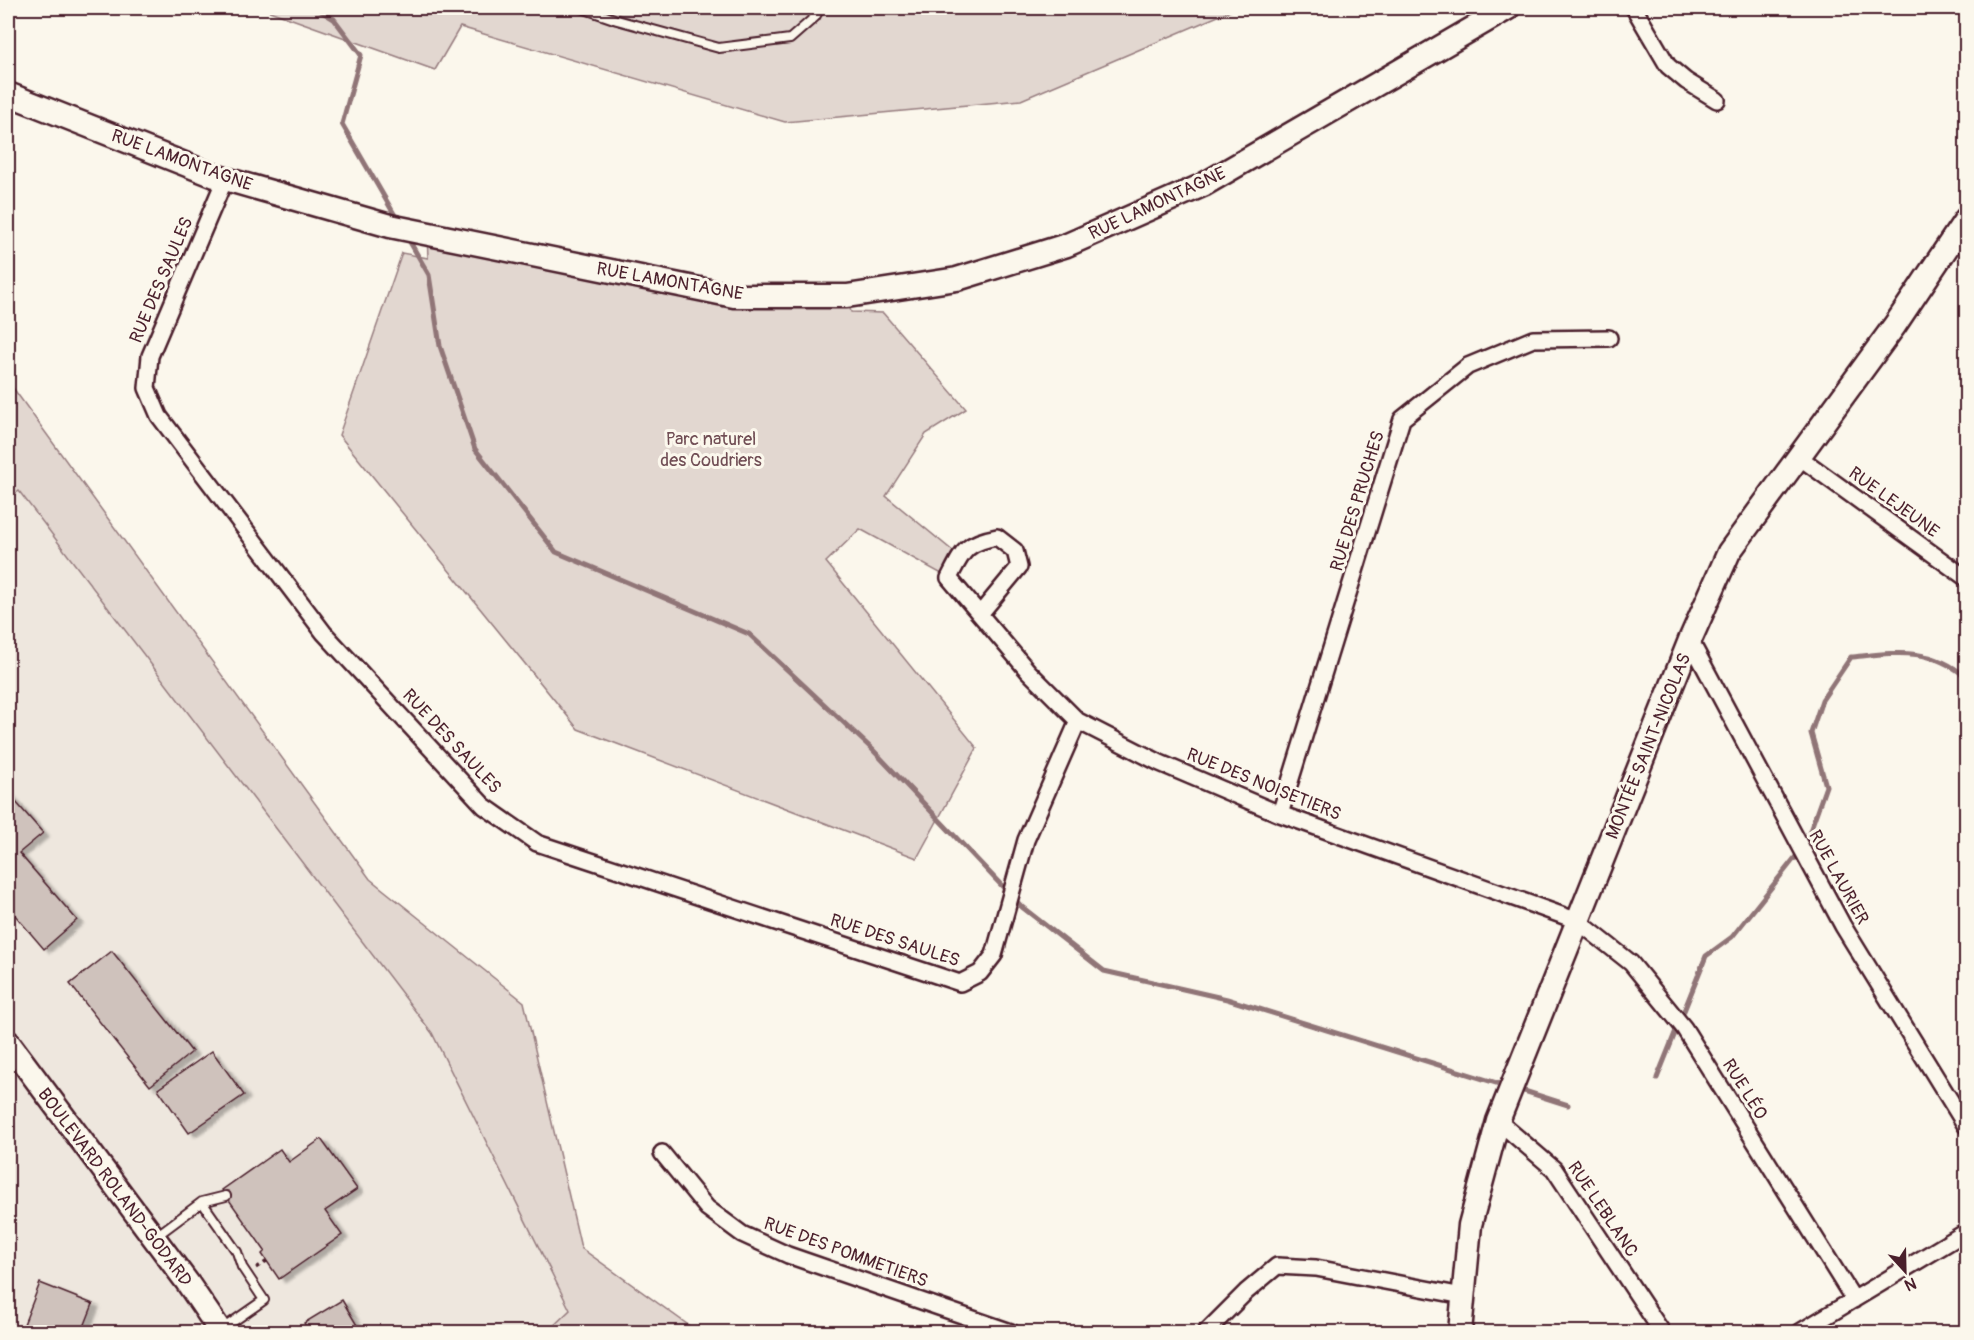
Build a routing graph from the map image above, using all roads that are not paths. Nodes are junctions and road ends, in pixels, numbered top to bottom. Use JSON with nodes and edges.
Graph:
{"nodes":[{"id":1,"x":582,"y":8,"type":"edge"},
{"id":2,"x":820,"y":8,"type":"edge"},
{"id":3,"x":1508,"y":8,"type":"edge"},
{"id":4,"x":1634,"y":8,"type":"edge"},
{"id":5,"x":597,"y":10,"type":"edge"},
{"id":6,"x":8,"y":94,"type":"edge"},
{"id":7,"x":1717,"y":100,"type":"dead end"},
{"id":8,"x":225,"y":179,"type":"junction"},
{"id":9,"x":1966,"y":219,"type":"edge"},
{"id":10,"x":1609,"y":338,"type":"dead end"},
{"id":11,"x":1798,"y":457,"type":"junction"},
{"id":12,"x":1966,"y":578,"type":"edge"},
{"id":13,"x":980,"y":614,"type":"junction"},
{"id":14,"x":1690,"y":640,"type":"junction"},
{"id":15,"x":1078,"y":721,"type":"junction"},
{"id":16,"x":1280,"y":814,"type":"junction"},
{"id":17,"x":1578,"y":921,"type":"junction"},
{"id":18,"x":8,"y":1042,"type":"edge"},
{"id":19,"x":1498,"y":1121,"type":"junction"},
{"id":20,"x":1966,"y":1126,"type":"edge"},
{"id":21,"x":662,"y":1153,"type":"dead end"},
{"id":22,"x":226,"y":1196,"type":"dead end"},
{"id":23,"x":202,"y":1202,"type":"junction"},
{"id":24,"x":1966,"y":1232,"type":"edge"},
{"id":25,"x":153,"y":1237,"type":"junction"},
{"id":26,"x":1462,"y":1296,"type":"junction"},
{"id":27,"x":1854,"y":1300,"type":"junction"},
{"id":28,"x":220,"y":1332,"type":"edge"},
{"id":29,"x":1011,"y":1332,"type":"edge"},
{"id":30,"x":1206,"y":1332,"type":"edge"},
{"id":31,"x":1460,"y":1332,"type":"edge"},
{"id":32,"x":1662,"y":1332,"type":"edge"},
{"id":33,"x":1800,"y":1332,"type":"edge"}],
"edges":[{"from":1,"to":5,"type":"lane"},
{"from":2,"to":5,"type":"lane"},
{"from":3,"to":8,"type":"street","name":"RUE LAMONTAGNE"},
{"from":4,"to":7,"type":"street"},
{"from":6,"to":8,"type":"street","name":"RUE LAMONTAGNE"},
{"from":8,"to":15,"type":"street","name":"RUE DES SAULES"},
{"from":9,"to":11,"type":"street","name":"MONTÉE SAINT-NICOLAS"},
{"from":10,"to":16,"type":"street","name":"RUE DES PRUCHES"},
{"from":11,"to":12,"type":"street","name":"RUE LEJEUNE"},
{"from":11,"to":14,"type":"street","name":"MONTÉE SAINT-NICOLAS"},
{"from":13,"to":13,"type":"street","name":"RUE DES NOISETIERS"},
{"from":13,"to":15,"type":"street","name":"RUE DES NOISETIERS"},
{"from":14,"to":17,"type":"street","name":"MONTÉE SAINT-NICOLAS"},
{"from":14,"to":20,"type":"street","name":"RUE LAURIER"},
{"from":15,"to":16,"type":"street","name":"RUE DES NOISETIERS"},
{"from":16,"to":17,"type":"street","name":"RUE DES NOISETIERS"},
{"from":17,"to":19,"type":"street","name":"MONTÉE SAINT-NICOLAS"},
{"from":17,"to":27,"type":"street","name":"RUE LÉO"},
{"from":18,"to":25,"type":"street","name":"BOULEVARD ROLAND-GODARD"},
{"from":19,"to":26,"type":"street","name":"MONTÉE SAINT-NICOLAS"},
{"from":19,"to":32,"type":"street","name":"RUE LEBLANC"},
{"from":21,"to":29,"type":"street","name":"RUE DES POMMETIERS"},
{"from":22,"to":23,"type":"lane"},
{"from":23,"to":25,"type":"lane"},
{"from":23,"to":28,"type":"lane"},
{"from":24,"to":27,"type":"street"},
{"from":25,"to":28,"type":"street","name":"BOULEVARD ROLAND-GODARD"},
{"from":26,"to":30,"type":"street"},
{"from":26,"to":31,"type":"street","name":"MONTÉE SAINT-NICOLAS"},
{"from":27,"to":33,"type":"street"}]}
